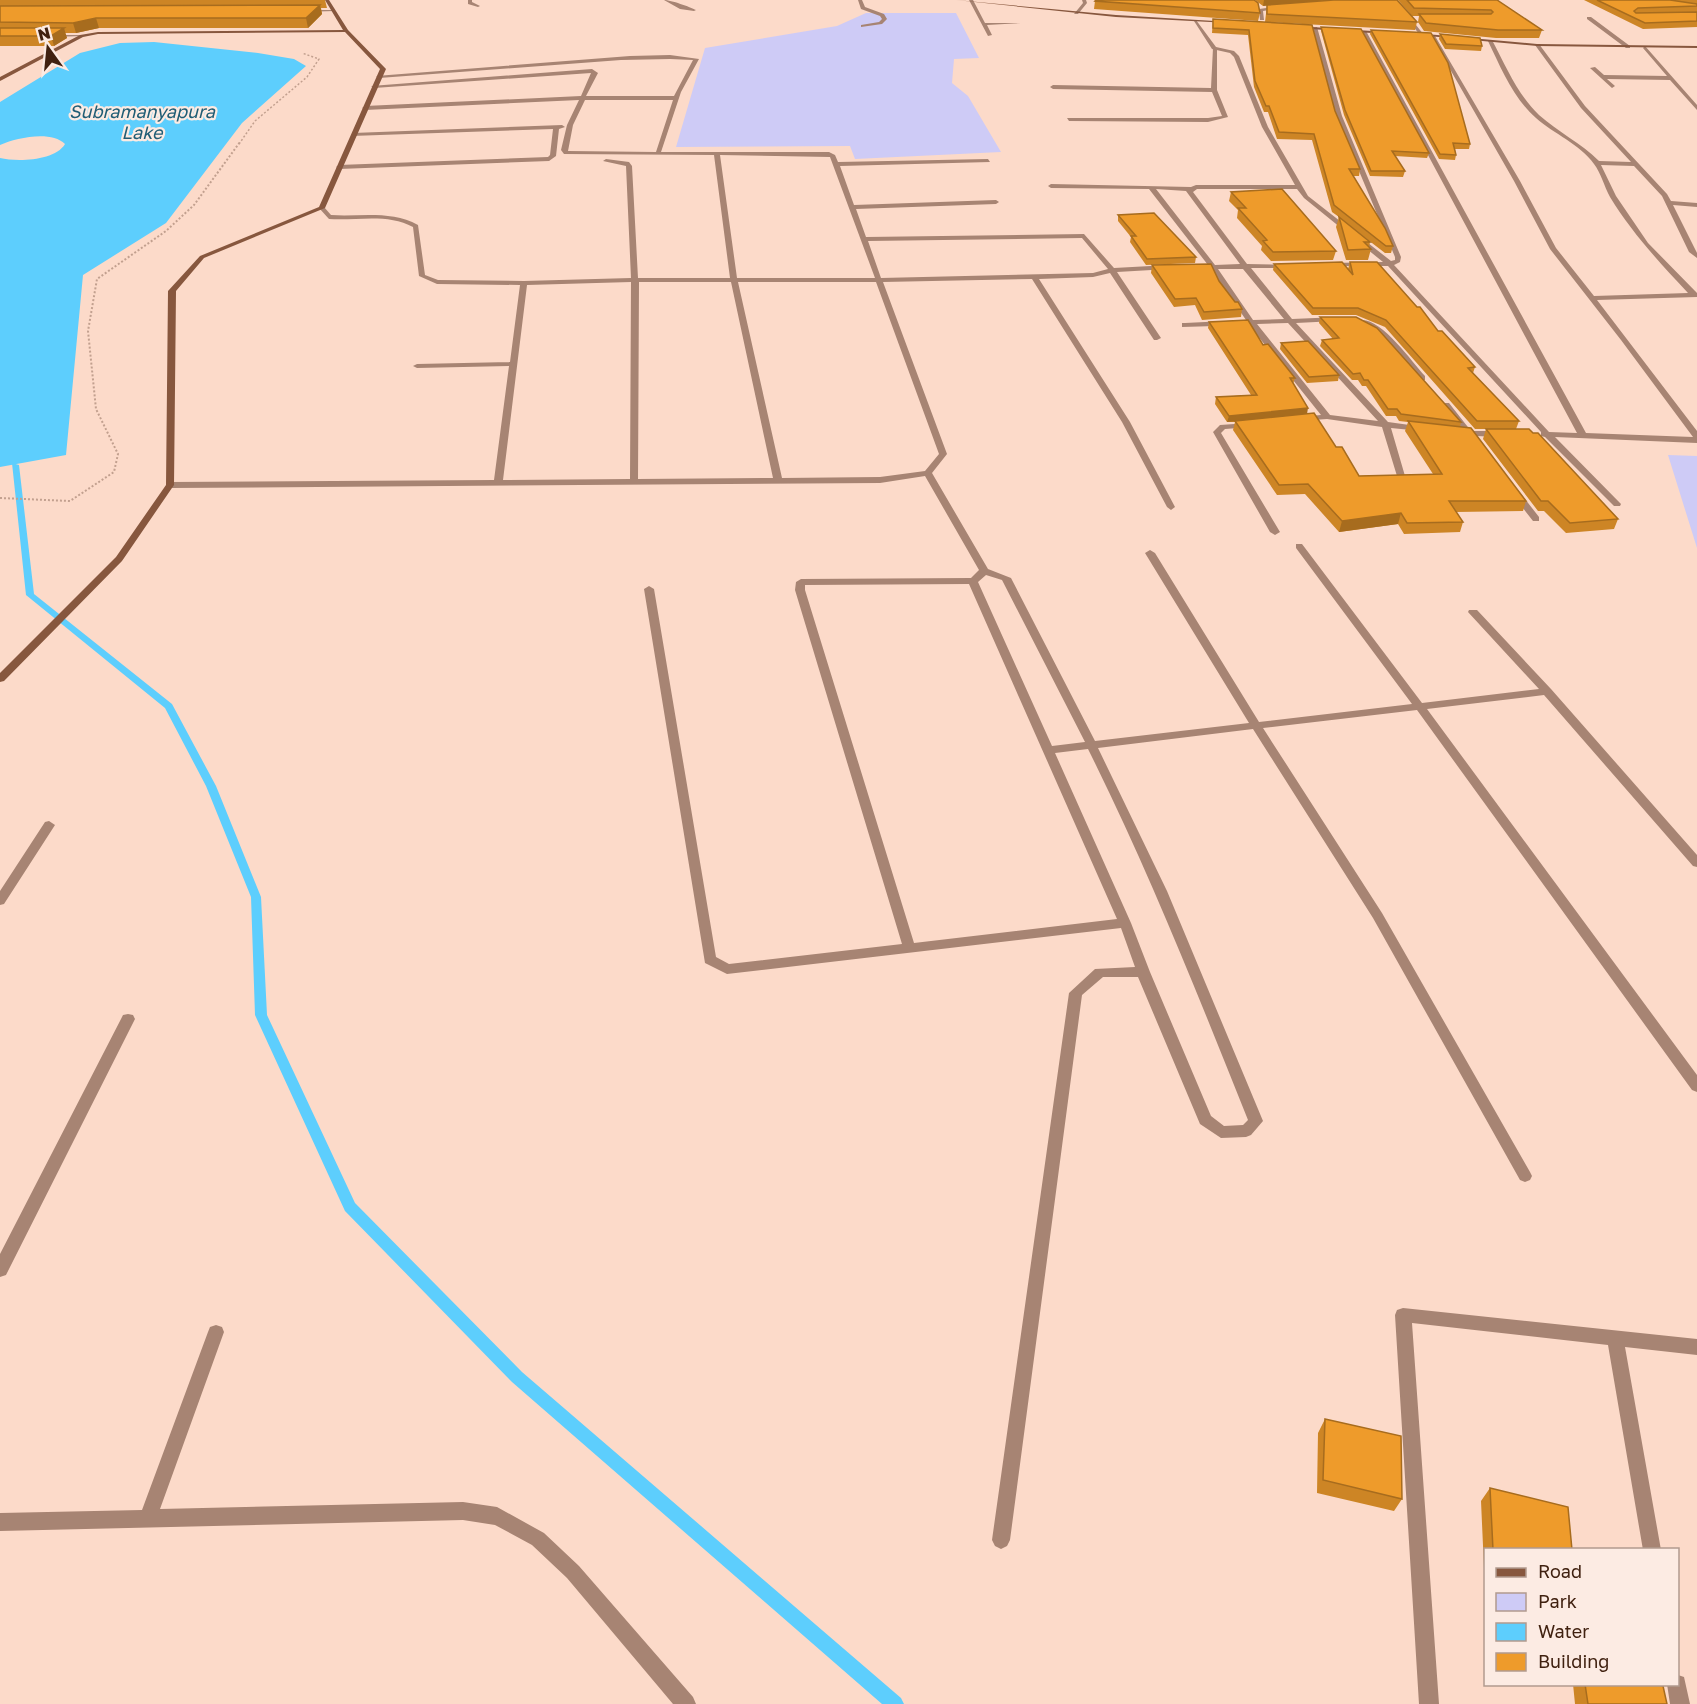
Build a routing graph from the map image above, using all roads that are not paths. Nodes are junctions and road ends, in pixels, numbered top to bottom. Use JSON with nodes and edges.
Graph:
{"nodes":[{"id":1,"x":327,"y":0,"type":"edge"},
{"id":2,"x":470,"y":0,"type":"edge"},
{"id":3,"x":666,"y":0,"type":"edge"},
{"id":4,"x":767,"y":0,"type":"edge"},
{"id":5,"x":781,"y":0,"type":"edge"},
{"id":6,"x":860,"y":0,"type":"edge"},
{"id":7,"x":958,"y":0,"type":"edge"},
{"id":8,"x":1084,"y":0,"type":"edge"},
{"id":9,"x":1394,"y":0,"type":"edge"},
{"id":10,"x":971,"y":1,"type":"edge"},
{"id":11,"x":1254,"y":5,"type":"edge"},
{"id":12,"x":478,"y":6,"type":"dead end"},
{"id":13,"x":1292,"y":6,"type":"edge"},
{"id":14,"x":333,"y":10,"type":"junction"},
{"id":15,"x":694,"y":10,"type":"dead end"},
{"id":16,"x":1261,"y":10,"type":"junction"},
{"id":17,"x":298,"y":11,"type":"edge"},
{"id":18,"x":1076,"y":13,"type":"junction"},
{"id":19,"x":1589,"y":18,"type":"dead end"},
{"id":20,"x":1410,"y":19,"type":"junction"},
{"id":21,"x":1421,"y":19,"type":"edge"},
{"id":22,"x":1196,"y":21,"type":"junction"},
{"id":23,"x":1019,"y":23,"type":"dead end"},
{"id":24,"x":1236,"y":23,"type":"edge"},
{"id":25,"x":984,"y":24,"type":"junction"},
{"id":26,"x":1270,"y":25,"type":"edge"},
{"id":27,"x":863,"y":27,"type":"dead end"},
{"id":28,"x":1293,"y":27,"type":"edge"},
{"id":29,"x":1315,"y":28,"type":"junction"},
{"id":30,"x":346,"y":31,"type":"junction"},
{"id":31,"x":1364,"y":32,"type":"junction"},
{"id":32,"x":1398,"y":33,"type":"edge"},
{"id":33,"x":1410,"y":34,"type":"edge"},
{"id":34,"x":1422,"y":34,"type":"junction"},
{"id":35,"x":990,"y":35,"type":"dead end"},
{"id":36,"x":47,"y":36,"type":"edge"},
{"id":37,"x":82,"y":36,"type":"junction"},
{"id":38,"x":1433,"y":36,"type":"junction"},
{"id":39,"x":1490,"y":41,"type":"junction"},
{"id":40,"x":1537,"y":45,"type":"junction"},
{"id":41,"x":1629,"y":47,"type":"junction"},
{"id":42,"x":1645,"y":47,"type":"junction"},
{"id":43,"x":1697,"y":47,"type":"edge"},
{"id":44,"x":1215,"y":48,"type":"junction"},
{"id":45,"x":630,"y":58,"type":"junction"},
{"id":46,"x":1593,"y":68,"type":"dead end"},
{"id":47,"x":595,"y":73,"type":"junction"},
{"id":48,"x":379,"y":76,"type":"junction"},
{"id":49,"x":1603,"y":77,"type":"junction"},
{"id":50,"x":1671,"y":78,"type":"junction"},
{"id":51,"x":0,"y":79,"type":"edge"},
{"id":52,"x":1612,"y":86,"type":"dead end"},
{"id":53,"x":374,"y":87,"type":"junction"},
{"id":54,"x":1053,"y":87,"type":"dead end"},
{"id":55,"x":1214,"y":90,"type":"junction"},
{"id":56,"x":583,"y":98,"type":"junction"},
{"id":57,"x":676,"y":98,"type":"junction"},
{"id":58,"x":365,"y":108,"type":"junction"},
{"id":59,"x":1697,"y":108,"type":"edge"},
{"id":60,"x":1069,"y":119,"type":"dead end"},
{"id":61,"x":570,"y":127,"type":"junction"},
{"id":62,"x":556,"y":128,"type":"junction"},
{"id":63,"x":353,"y":135,"type":"junction"},
{"id":64,"x":658,"y":153,"type":"junction"},
{"id":65,"x":717,"y":153,"type":"junction"},
{"id":66,"x":987,"y":160,"type":"dead end"},
{"id":67,"x":594,"y":162,"type":"dead end"},
{"id":68,"x":1596,"y":163,"type":"junction"},
{"id":69,"x":836,"y":164,"type":"junction"},
{"id":70,"x":1637,"y":164,"type":"junction"},
{"id":71,"x":339,"y":167,"type":"junction"},
{"id":72,"x":1051,"y":186,"type":"dead end"},
{"id":73,"x":1151,"y":187,"type":"junction"},
{"id":74,"x":1298,"y":187,"type":"junction"},
{"id":75,"x":1191,"y":189,"type":"junction"},
{"id":76,"x":996,"y":202,"type":"dead end"},
{"id":77,"x":1669,"y":203,"type":"junction"},
{"id":78,"x":1697,"y":205,"type":"edge"},
{"id":79,"x":852,"y":207,"type":"junction"},
{"id":80,"x":322,"y":208,"type":"junction"},
{"id":81,"x":864,"y":239,"type":"junction"},
{"id":82,"x":1697,"y":256,"type":"edge"},
{"id":83,"x":1390,"y":264,"type":"junction"},
{"id":84,"x":1323,"y":265,"type":"edge"},
{"id":85,"x":1245,"y":266,"type":"junction"},
{"id":86,"x":1301,"y":266,"type":"edge"},
{"id":87,"x":1180,"y":267,"type":"edge"},
{"id":88,"x":1191,"y":267,"type":"edge"},
{"id":89,"x":1213,"y":267,"type":"junction"},
{"id":90,"x":1112,"y":270,"type":"junction"},
{"id":91,"x":1034,"y":277,"type":"junction"},
{"id":92,"x":636,"y":280,"type":"junction"},
{"id":93,"x":734,"y":280,"type":"junction"},
{"id":94,"x":880,"y":280,"type":"junction"},
{"id":95,"x":524,"y":283,"type":"junction"},
{"id":96,"x":1695,"y":295,"type":"edge"},
{"id":97,"x":1592,"y":298,"type":"junction"},
{"id":98,"x":1288,"y":319,"type":"junction"},
{"id":99,"x":1345,"y":319,"type":"edge"},
{"id":100,"x":1356,"y":319,"type":"edge"},
{"id":101,"x":1251,"y":322,"type":"junction"},
{"id":102,"x":1185,"y":325,"type":"dead end"},
{"id":103,"x":1157,"y":338,"type":"dead end"},
{"id":104,"x":513,"y":364,"type":"junction"},
{"id":105,"x":417,"y":366,"type":"dead end"},
{"id":106,"x":1427,"y":383,"type":"edge"},
{"id":107,"x":1441,"y":399,"type":"edge"},
{"id":108,"x":1327,"y":417,"type":"junction"},
{"id":109,"x":1292,"y":420,"type":"edge"},
{"id":110,"x":1257,"y":424,"type":"edge"},
{"id":111,"x":1386,"y":425,"type":"junction"},
{"id":112,"x":1428,"y":430,"type":"edge"},
{"id":113,"x":1449,"y":432,"type":"edge"},
{"id":114,"x":1470,"y":434,"type":"junction"},
{"id":115,"x":1514,"y":434,"type":"edge"},
{"id":116,"x":1536,"y":434,"type":"edge"},
{"id":117,"x":1547,"y":434,"type":"junction"},
{"id":118,"x":1583,"y":436,"type":"junction"},
{"id":119,"x":1697,"y":439,"type":"edge"},
{"id":120,"x":1478,"y":444,"type":"edge"},
{"id":121,"x":928,"y":472,"type":"junction"},
{"id":122,"x":1401,"y":476,"type":"edge"},
{"id":123,"x":778,"y":480,"type":"junction"},
{"id":124,"x":1507,"y":481,"type":"edge"},
{"id":125,"x":634,"y":482,"type":"junction"},
{"id":126,"x":498,"y":483,"type":"junction"},
{"id":127,"x":170,"y":485,"type":"junction"},
{"id":128,"x":1617,"y":504,"type":"dead end"},
{"id":129,"x":1171,"y":507,"type":"dead end"},
{"id":130,"x":1536,"y":519,"type":"dead end"},
{"id":131,"x":1275,"y":532,"type":"dead end"},
{"id":132,"x":1299,"y":546,"type":"dead end"},
{"id":133,"x":1150,"y":553,"type":"dead end"},
{"id":134,"x":984,"y":571,"type":"junction"},
{"id":135,"x":973,"y":581,"type":"junction"},
{"id":136,"x":649,"y":589,"type":"dead end"},
{"id":137,"x":1473,"y":612,"type":"dead end"},
{"id":138,"x":0,"y":679,"type":"edge"},
{"id":139,"x":1547,"y":691,"type":"junction"},
{"id":140,"x":1420,"y":707,"type":"junction"},
{"id":141,"x":1256,"y":726,"type":"junction"},
{"id":142,"x":1092,"y":745,"type":"junction"},
{"id":143,"x":1049,"y":750,"type":"junction"},
{"id":144,"x":49,"y":825,"type":"dead end"},
{"id":145,"x":1697,"y":863,"type":"edge"},
{"id":146,"x":0,"y":901,"type":"edge"},
{"id":147,"x":1125,"y":923,"type":"junction"},
{"id":148,"x":909,"y":947,"type":"junction"},
{"id":149,"x":1143,"y":972,"type":"junction"},
{"id":150,"x":128,"y":1019,"type":"dead end"},
{"id":151,"x":1697,"y":1086,"type":"edge"},
{"id":152,"x":1526,"y":1176,"type":"dead end"},
{"id":153,"x":0,"y":1270,"type":"edge"},
{"id":154,"x":216,"y":1332,"type":"dead end"},
{"id":155,"x":1615,"y":1338,"type":"junction"},
{"id":156,"x":1697,"y":1347,"type":"edge"},
{"id":157,"x":147,"y":1520,"type":"junction"},
{"id":158,"x":0,"y":1522,"type":"edge"},
{"id":159,"x":1000,"y":1540,"type":"dead end"},
{"id":160,"x":1653,"y":1548,"type":"edge"},
{"id":161,"x":1677,"y":1686,"type":"edge"},
{"id":162,"x":686,"y":1704,"type":"edge"},
{"id":163,"x":1430,"y":1704,"type":"edge"},
{"id":164,"x":1680,"y":1704,"type":"edge"}],
"edges":[{"from":1,"to":14,"type":"street"},
{"from":2,"to":12,"type":"street"},
{"from":3,"to":15,"type":"street"},
{"from":4,"to":5,"type":"street"},
{"from":6,"to":27,"type":"street"},
{"from":7,"to":10,"type":"street"},
{"from":8,"to":18,"type":"street"},
{"from":9,"to":20,"type":"street"},
{"from":10,"to":18,"type":"street"},
{"from":10,"to":25,"type":"street"},
{"from":11,"to":16,"type":"street"},
{"from":13,"to":16,"type":"street"},
{"from":14,"to":17,"type":"street"},
{"from":14,"to":30,"type":"street"},
{"from":16,"to":26,"type":"street"},
{"from":18,"to":22,"type":"street"},
{"from":19,"to":41,"type":"street"},
{"from":20,"to":21,"type":"street"},
{"from":20,"to":34,"type":"street"},
{"from":22,"to":24,"type":"street"},
{"from":22,"to":44,"type":"street"},
{"from":23,"to":25,"type":"street"},
{"from":25,"to":35,"type":"street"},
{"from":28,"to":29,"type":"street"},
{"from":29,"to":31,"type":"street"},
{"from":29,"to":83,"type":"street"},
{"from":30,"to":37,"type":"street"},
{"from":30,"to":48,"type":"street"},
{"from":31,"to":32,"type":"street"},
{"from":31,"to":118,"type":"street"},
{"from":33,"to":34,"type":"street"},
{"from":34,"to":38,"type":"street"},
{"from":36,"to":37,"type":"street"},
{"from":37,"to":51,"type":"street"},
{"from":38,"to":39,"type":"street"},
{"from":38,"to":97,"type":"street"},
{"from":39,"to":40,"type":"street"},
{"from":39,"to":68,"type":"street"},
{"from":40,"to":41,"type":"street"},
{"from":40,"to":70,"type":"street"},
{"from":41,"to":42,"type":"street"},
{"from":42,"to":43,"type":"street"},
{"from":42,"to":50,"type":"street"},
{"from":44,"to":55,"type":"street"},
{"from":44,"to":74,"type":"street"},
{"from":45,"to":47,"type":"street"},
{"from":45,"to":48,"type":"street"},
{"from":45,"to":57,"type":"street"},
{"from":46,"to":49,"type":"street"},
{"from":47,"to":53,"type":"street"},
{"from":47,"to":56,"type":"street"},
{"from":48,"to":53,"type":"street"},
{"from":49,"to":50,"type":"street"},
{"from":49,"to":52,"type":"street"},
{"from":50,"to":59,"type":"street"},
{"from":53,"to":58,"type":"street"},
{"from":54,"to":55,"type":"street"},
{"from":55,"to":60,"type":"street"},
{"from":56,"to":57,"type":"street"},
{"from":56,"to":58,"type":"street"},
{"from":56,"to":61,"type":"street"},
{"from":57,"to":64,"type":"street"},
{"from":58,"to":63,"type":"street"},
{"from":61,"to":62,"type":"street"},
{"from":61,"to":64,"type":"street"},
{"from":62,"to":63,"type":"street"},
{"from":62,"to":71,"type":"street"},
{"from":63,"to":71,"type":"street"},
{"from":64,"to":65,"type":"street"},
{"from":65,"to":69,"type":"street"},
{"from":65,"to":93,"type":"street"},
{"from":66,"to":69,"type":"street"},
{"from":67,"to":92,"type":"street"},
{"from":68,"to":70,"type":"street"},
{"from":68,"to":96,"type":"street"},
{"from":69,"to":79,"type":"street"},
{"from":70,"to":77,"type":"street"},
{"from":71,"to":80,"type":"street"},
{"from":72,"to":73,"type":"street"},
{"from":73,"to":75,"type":"street"},
{"from":73,"to":89,"type":"street"},
{"from":74,"to":75,"type":"street"},
{"from":74,"to":83,"type":"street"},
{"from":75,"to":85,"type":"street"},
{"from":76,"to":79,"type":"street"},
{"from":77,"to":78,"type":"street"},
{"from":77,"to":82,"type":"street"},
{"from":79,"to":81,"type":"street"},
{"from":80,"to":95,"type":"street"},
{"from":80,"to":127,"type":"street"},
{"from":81,"to":90,"type":"street"},
{"from":81,"to":94,"type":"street"},
{"from":83,"to":84,"type":"street"},
{"from":83,"to":117,"type":"street"},
{"from":85,"to":86,"type":"street"},
{"from":85,"to":89,"type":"street"},
{"from":85,"to":98,"type":"street"},
{"from":87,"to":90,"type":"street"},
{"from":88,"to":89,"type":"street"},
{"from":89,"to":101,"type":"street"},
{"from":90,"to":91,"type":"street"},
{"from":90,"to":103,"type":"street"},
{"from":91,"to":94,"type":"street"},
{"from":91,"to":129,"type":"street"},
{"from":92,"to":93,"type":"street"},
{"from":92,"to":95,"type":"street"},
{"from":92,"to":125,"type":"street"},
{"from":93,"to":94,"type":"street"},
{"from":93,"to":123,"type":"street"},
{"from":94,"to":121,"type":"street"},
{"from":95,"to":104,"type":"street"},
{"from":96,"to":97,"type":"street"},
{"from":97,"to":119,"type":"street"},
{"from":98,"to":99,"type":"street"},
{"from":98,"to":101,"type":"street"},
{"from":98,"to":111,"type":"street"},
{"from":100,"to":106,"type":"street"},
{"from":101,"to":102,"type":"street"},
{"from":101,"to":108,"type":"street"},
{"from":104,"to":105,"type":"street"},
{"from":104,"to":126,"type":"street"},
{"from":107,"to":114,"type":"street"},
{"from":108,"to":109,"type":"street"},
{"from":108,"to":111,"type":"street"},
{"from":110,"to":131,"type":"street"},
{"from":111,"to":112,"type":"street"},
{"from":111,"to":122,"type":"street"},
{"from":113,"to":114,"type":"street"},
{"from":114,"to":115,"type":"street"},
{"from":114,"to":120,"type":"street"},
{"from":116,"to":117,"type":"street"},
{"from":117,"to":118,"type":"street"},
{"from":117,"to":128,"type":"street"},
{"from":118,"to":119,"type":"street"},
{"from":121,"to":123,"type":"street"},
{"from":121,"to":134,"type":"street"},
{"from":123,"to":125,"type":"street"},
{"from":124,"to":130,"type":"street"},
{"from":125,"to":126,"type":"street"},
{"from":126,"to":127,"type":"street"},
{"from":127,"to":138,"type":"street"},
{"from":132,"to":140,"type":"street"},
{"from":133,"to":141,"type":"street"},
{"from":134,"to":135,"type":"street"},
{"from":134,"to":142,"type":"street"},
{"from":135,"to":143,"type":"street"},
{"from":135,"to":148,"type":"street"},
{"from":136,"to":148,"type":"street"},
{"from":137,"to":139,"type":"street"},
{"from":139,"to":140,"type":"street"},
{"from":139,"to":145,"type":"street"},
{"from":140,"to":141,"type":"street"},
{"from":140,"to":151,"type":"street"},
{"from":141,"to":142,"type":"street"},
{"from":141,"to":152,"type":"street"},
{"from":142,"to":143,"type":"street"},
{"from":142,"to":149,"type":"street"},
{"from":143,"to":147,"type":"street"},
{"from":144,"to":146,"type":"street"},
{"from":147,"to":148,"type":"street"},
{"from":147,"to":149,"type":"street"},
{"from":149,"to":159,"type":"street"},
{"from":150,"to":153,"type":"street"},
{"from":154,"to":157,"type":"street"},
{"from":155,"to":156,"type":"street"},
{"from":155,"to":160,"type":"street"},
{"from":155,"to":163,"type":"street"},
{"from":157,"to":158,"type":"street"},
{"from":157,"to":162,"type":"street"},
{"from":161,"to":164,"type":"street"}]}
